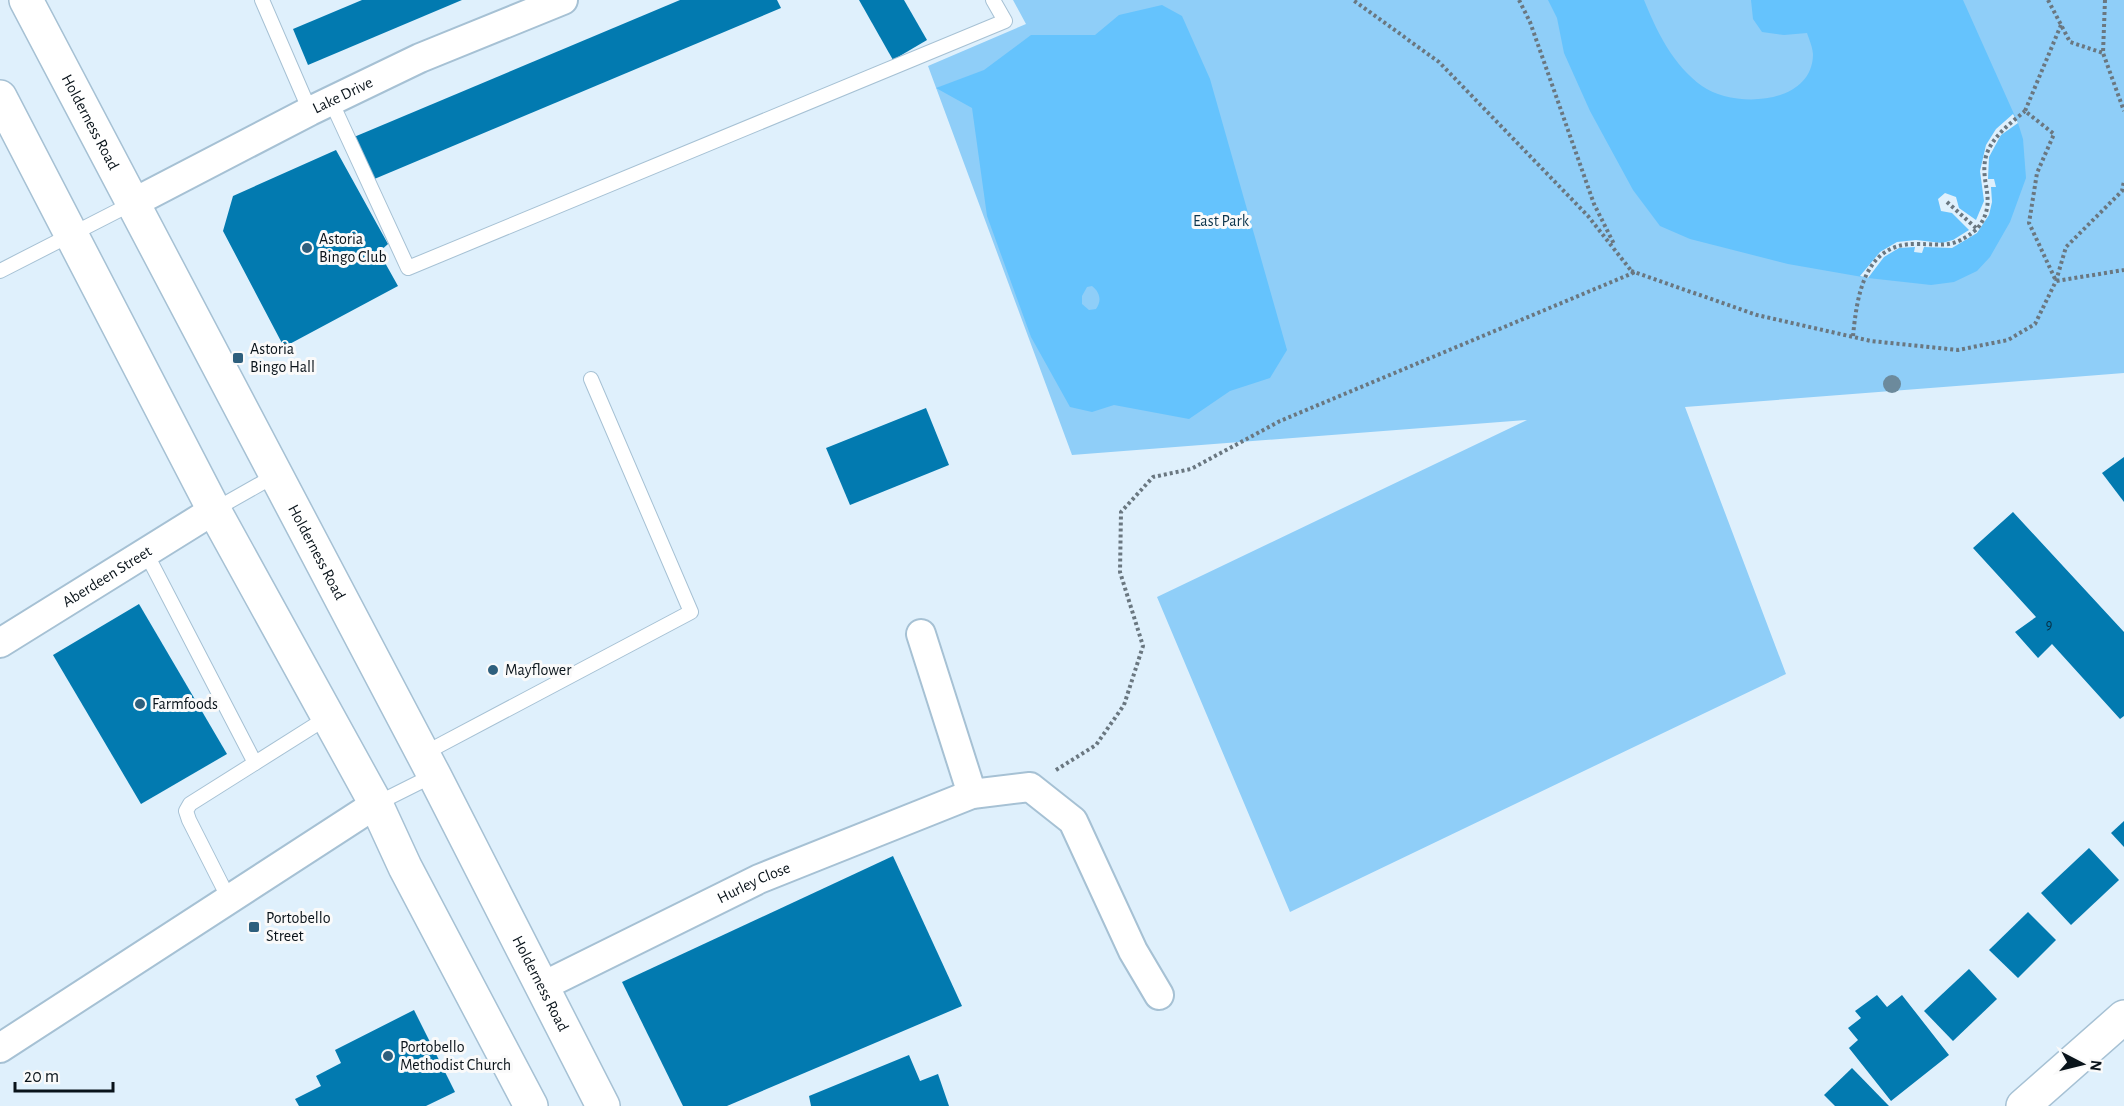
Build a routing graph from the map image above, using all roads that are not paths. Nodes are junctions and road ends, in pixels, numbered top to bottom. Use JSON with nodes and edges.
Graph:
{"nodes":[{"id":1,"x":26,"y":0,"type":"edge"},
{"id":2,"x":262,"y":0,"type":"edge"},
{"id":3,"x":563,"y":0,"type":"edge"},
{"id":4,"x":993,"y":0,"type":"edge"},
{"id":5,"x":0,"y":97,"type":"edge"},
{"id":6,"x":321,"y":106,"type":"junction"},
{"id":7,"x":131,"y":204,"type":"junction"},
{"id":8,"x":71,"y":234,"type":"junction"},
{"id":9,"x":0,"y":271,"type":"edge"},
{"id":10,"x":591,"y":380,"type":"dead end"},
{"id":11,"x":276,"y":475,"type":"junction"},
{"id":12,"x":214,"y":510,"type":"junction"},
{"id":13,"x":146,"y":553,"type":"junction"},
{"id":14,"x":921,"y":634,"type":"dead end"},
{"id":15,"x":0,"y":643,"type":"edge"},
{"id":16,"x":328,"y":717,"type":"junction"},
{"id":17,"x":255,"y":763,"type":"junction"},
{"id":18,"x":428,"y":765,"type":"junction"},
{"id":19,"x":972,"y":794,"type":"junction"},
{"id":20,"x":376,"y":804,"type":"junction"},
{"id":21,"x":229,"y":899,"type":"junction"},
{"id":22,"x":541,"y":987,"type":"junction"},
{"id":23,"x":1159,"y":995,"type":"dead end"},
{"id":24,"x":2124,"y":1017,"type":"edge"},
{"id":25,"x":0,"y":1048,"type":"edge"},
{"id":26,"x":531,"y":1106,"type":"edge"},
{"id":27,"x":603,"y":1106,"type":"edge"},
{"id":28,"x":2023,"y":1106,"type":"edge"}],
"edges":[{"from":1,"to":7,"type":"main road","name":"Holderness Road"},
{"from":2,"to":6,"type":"lane"},
{"from":3,"to":6,"type":"street","name":"Lake Drive"},
{"from":4,"to":6,"type":"lane"},
{"from":5,"to":8,"type":"main road"},
{"from":6,"to":7,"type":"street","name":"Lake Drive"},
{"from":7,"to":8,"type":"lane"},
{"from":7,"to":11,"type":"main road","name":"Holderness Road"},
{"from":8,"to":9,"type":"lane"},
{"from":8,"to":12,"type":"main road"},
{"from":10,"to":18,"type":"lane"},
{"from":11,"to":12,"type":"lane"},
{"from":11,"to":18,"type":"main road","name":"Holderness Road"},
{"from":12,"to":13,"type":"street","name":"Aberdeen Street"},
{"from":12,"to":16,"type":"main road"},
{"from":13,"to":15,"type":"street","name":"Aberdeen Street"},
{"from":13,"to":17,"type":"lane"},
{"from":14,"to":19,"type":"street"},
{"from":16,"to":17,"type":"lane"},
{"from":16,"to":20,"type":"main road"},
{"from":17,"to":21,"type":"lane"},
{"from":18,"to":20,"type":"lane"},
{"from":18,"to":22,"type":"main road","name":"Holderness Road"},
{"from":19,"to":22,"type":"street","name":"Hurley Close"},
{"from":19,"to":23,"type":"street","name":"Hurley Close"},
{"from":20,"to":21,"type":"street"},
{"from":20,"to":26,"type":"main road"},
{"from":21,"to":25,"type":"street"},
{"from":22,"to":27,"type":"main road","name":"Holderness Road"},
{"from":24,"to":28,"type":"main road"}]}
